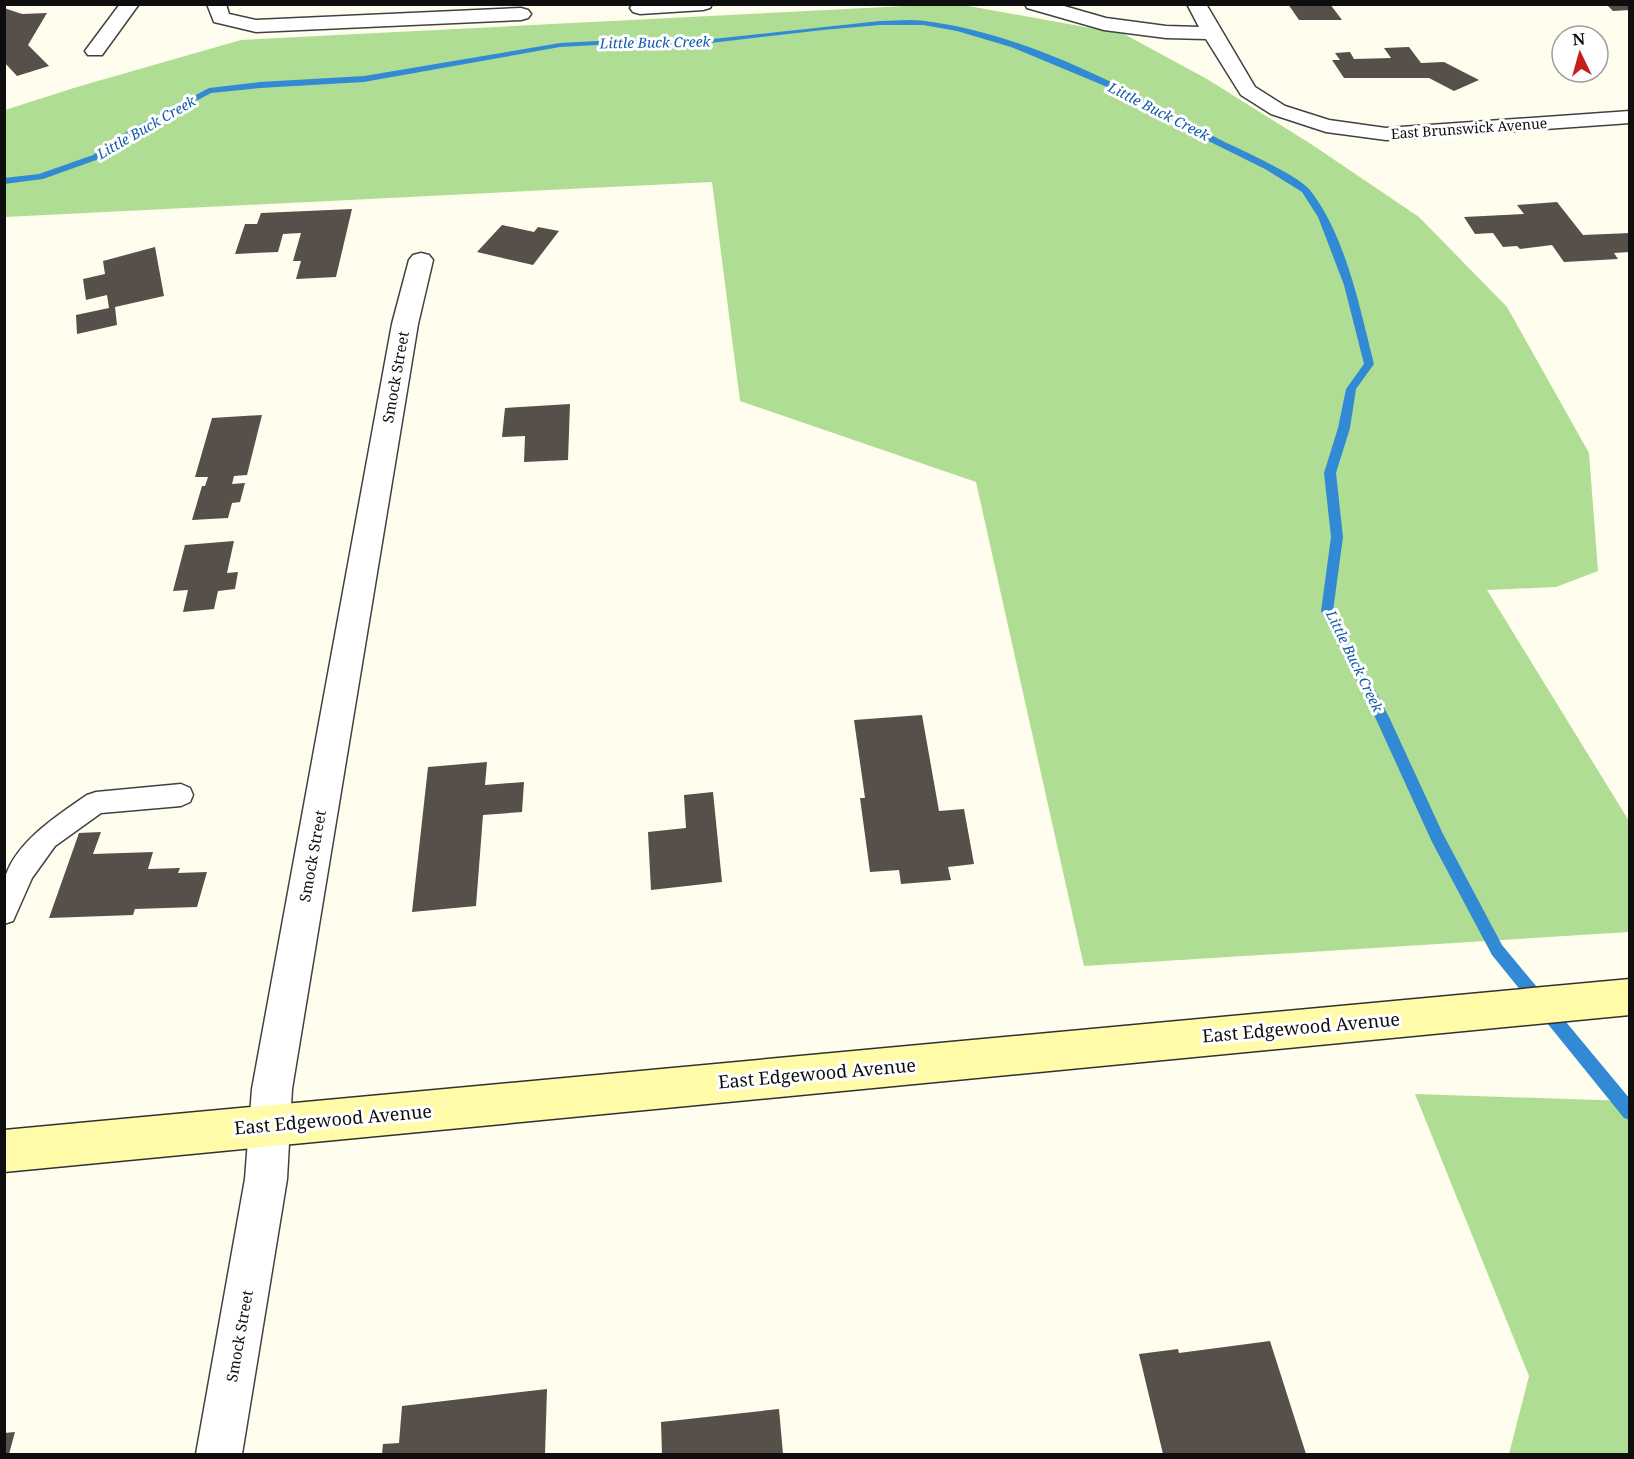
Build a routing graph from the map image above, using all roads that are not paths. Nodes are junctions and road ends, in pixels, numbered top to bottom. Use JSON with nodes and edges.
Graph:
{"nodes":[{"id":1,"x":129,"y":4,"type":"edge"},
{"id":2,"x":216,"y":4,"type":"edge"},
{"id":3,"x":703,"y":4,"type":"edge"},
{"id":4,"x":1034,"y":4,"type":"edge"},
{"id":5,"x":1196,"y":4,"type":"edge"},
{"id":6,"x":640,"y":8,"type":"dead end"},
{"id":7,"x":521,"y":14,"type":"dead end"},
{"id":8,"x":1212,"y":33,"type":"junction"},
{"id":9,"x":95,"y":51,"type":"dead end"},
{"id":10,"x":1629,"y":117,"type":"edge"},
{"id":11,"x":421,"y":260,"type":"dead end"},
{"id":12,"x":181,"y":795,"type":"dead end"},
{"id":13,"x":4,"y":912,"type":"edge"},
{"id":14,"x":1629,"y":997,"type":"edge"},
{"id":15,"x":270,"y":1125,"type":"junction"},
{"id":16,"x":4,"y":1151,"type":"edge"},
{"id":17,"x":219,"y":1455,"type":"edge"}],
"edges":[{"from":1,"to":9,"type":"street"},
{"from":2,"to":7,"type":"street"},
{"from":3,"to":6,"type":"street"},
{"from":4,"to":8,"type":"street"},
{"from":5,"to":8,"type":"street","name":"East Brunswick Avenue"},
{"from":8,"to":10,"type":"street","name":"East Brunswick Avenue"},
{"from":11,"to":15,"type":"street","name":"Smock Street"},
{"from":12,"to":13,"type":"lane"},
{"from":14,"to":15,"type":"main road","name":"East Edgewood Avenue"},
{"from":15,"to":16,"type":"main road","name":"East Edgewood Avenue"},
{"from":15,"to":17,"type":"street","name":"Smock Street"}]}
